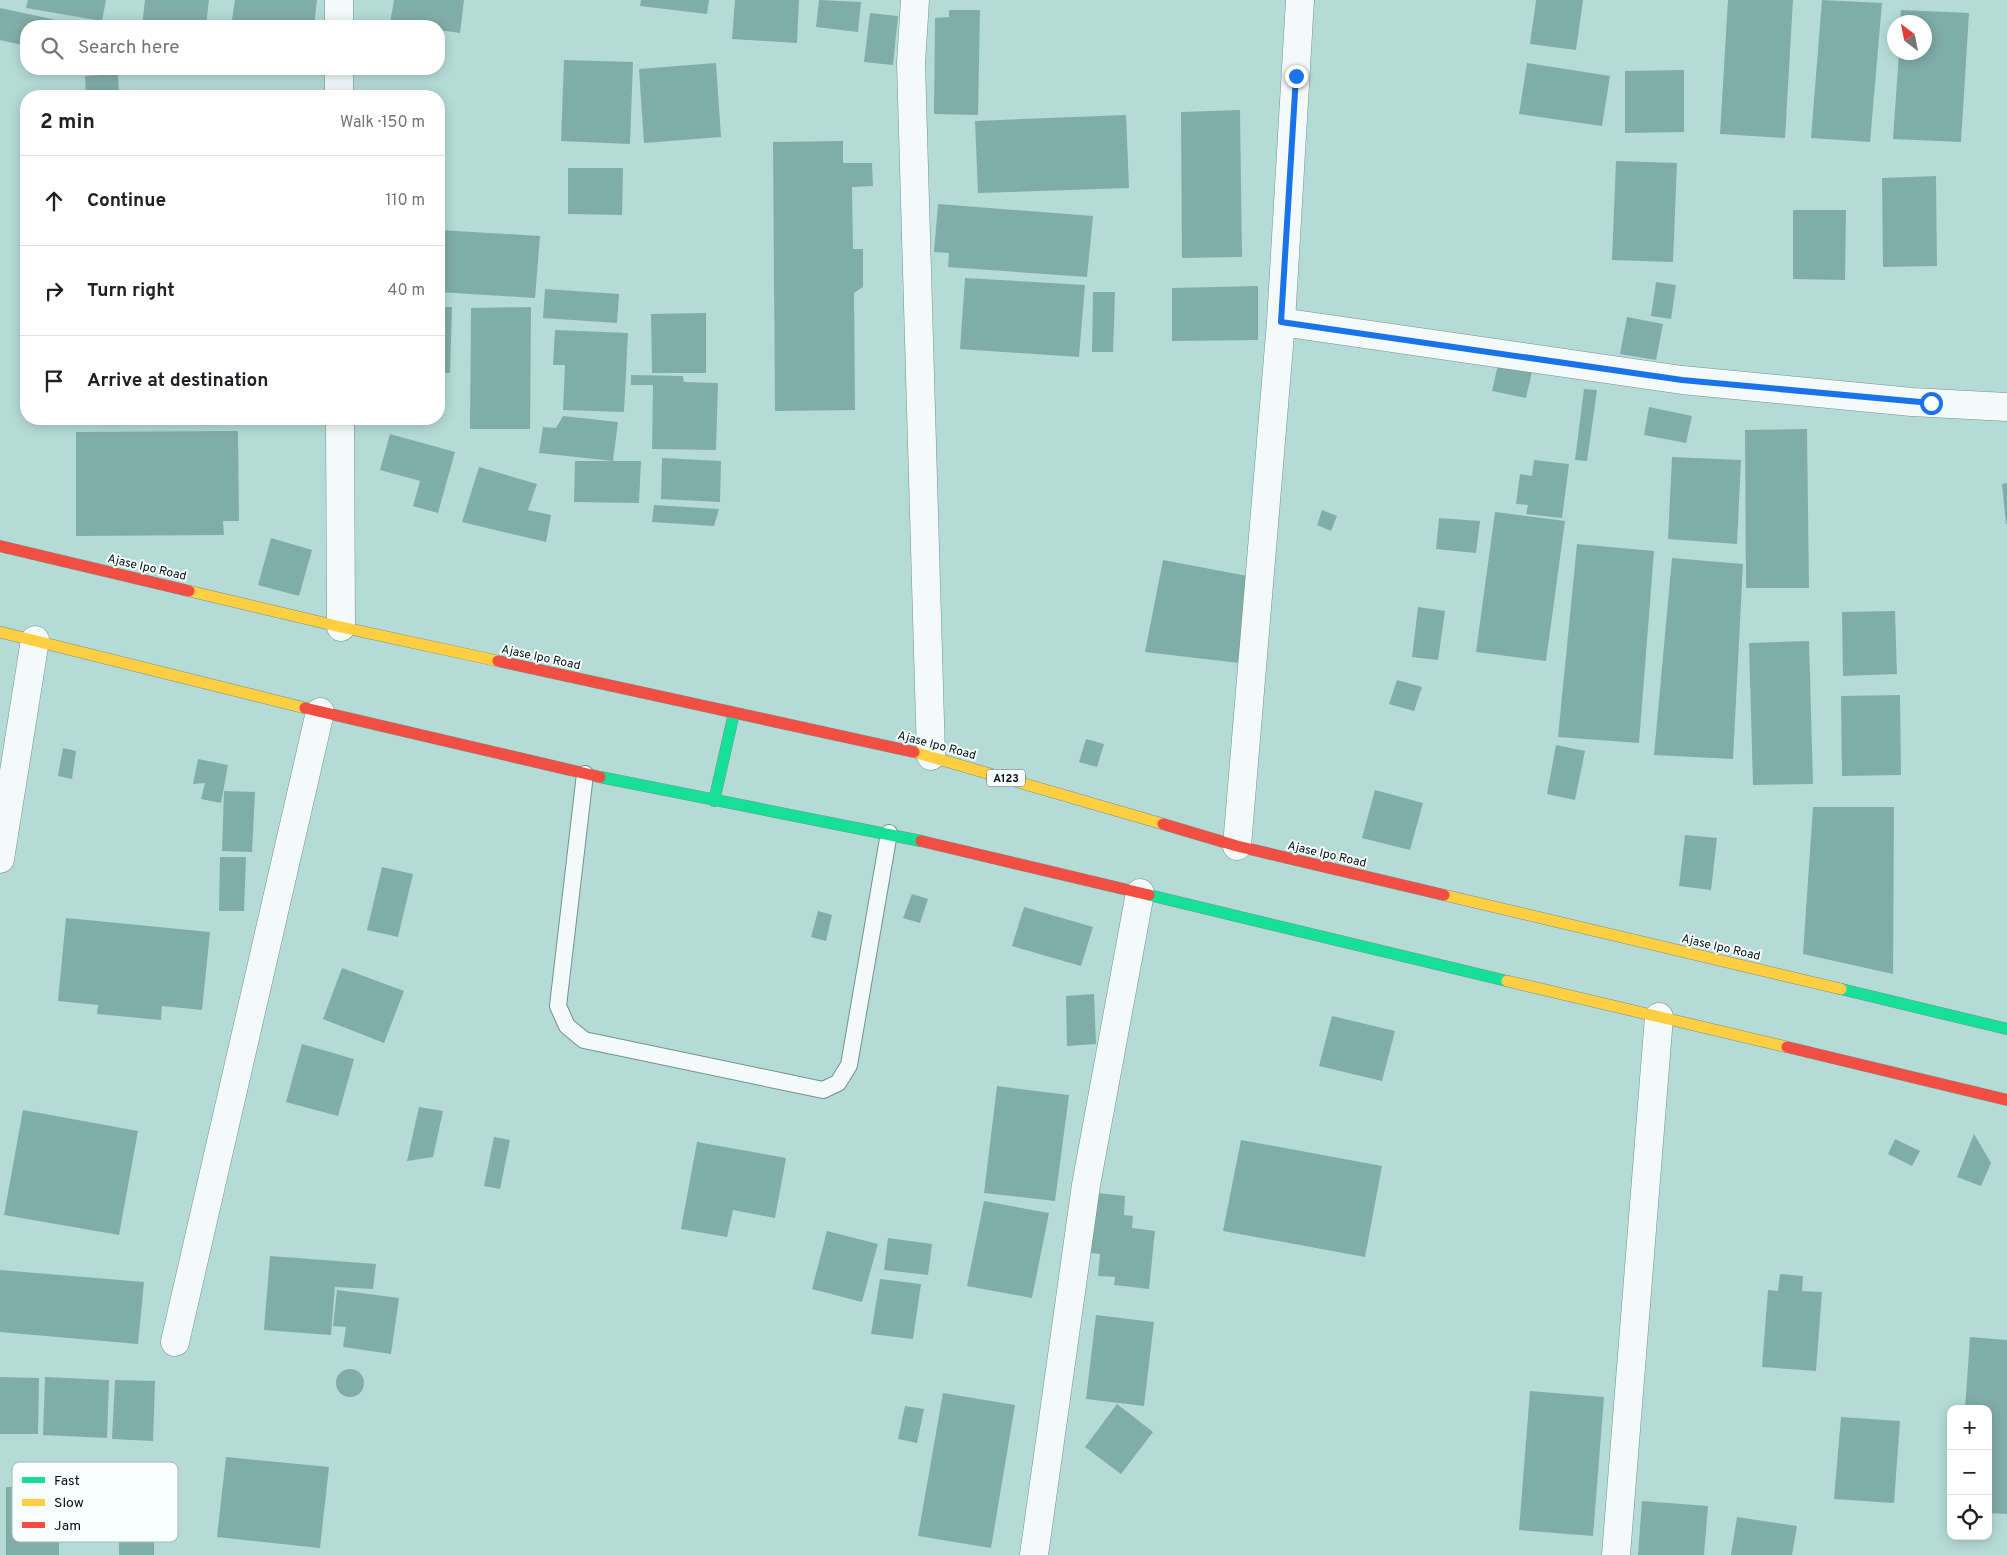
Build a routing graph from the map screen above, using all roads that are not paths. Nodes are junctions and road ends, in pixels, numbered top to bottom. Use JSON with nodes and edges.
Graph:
{"nodes":[{"id":1,"x":339,"y":0,"type":"edge"},
{"id":2,"x":915,"y":0,"type":"edge"},
{"id":3,"x":1300,"y":0,"type":"edge"},
{"id":4,"x":339,"y":20,"type":"edge"},
{"id":5,"x":339,"y":75,"type":"edge"},
{"id":6,"x":339,"y":90,"type":"edge"},
{"id":7,"x":1281,"y":322,"type":"junction"},
{"id":8,"x":2007,"y":407,"type":"edge"},
{"id":9,"x":340,"y":425,"type":"edge"},
{"id":10,"x":0,"y":546,"type":"edge"},
{"id":11,"x":341,"y":627,"type":"junction"},
{"id":12,"x":0,"y":632,"type":"edge"},
{"id":13,"x":36,"y":640,"type":"junction"},
{"id":14,"x":320,"y":712,"type":"junction"},
{"id":15,"x":734,"y":713,"type":"junction"},
{"id":16,"x":931,"y":756,"type":"junction"},
{"id":17,"x":585,"y":774,"type":"junction"},
{"id":18,"x":714,"y":801,"type":"junction"},
{"id":19,"x":888,"y":833,"type":"junction"},
{"id":20,"x":1236,"y":846,"type":"junction"},
{"id":21,"x":0,"y":859,"type":"edge"},
{"id":22,"x":1140,"y":893,"type":"junction"},
{"id":23,"x":1659,"y":1017,"type":"junction"},
{"id":24,"x":2007,"y":1029,"type":"edge"},
{"id":25,"x":2007,"y":1100,"type":"edge"},
{"id":26,"x":175,"y":1342,"type":"dead end"},
{"id":27,"x":1034,"y":1555,"type":"edge"},
{"id":28,"x":1616,"y":1555,"type":"edge"}],
"edges":[{"from":1,"to":4,"type":"street"},
{"from":2,"to":16,"type":"street"},
{"from":3,"to":7,"type":"street"},
{"from":5,"to":6,"type":"street"},
{"from":7,"to":8,"type":"street"},
{"from":7,"to":20,"type":"street"},
{"from":9,"to":11,"type":"street"},
{"from":10,"to":11,"type":"highway","name":"Ajase Ipo Road","number":"A123"},
{"from":11,"to":15,"type":"highway","name":"Ajase Ipo Road","number":"A123"},
{"from":12,"to":13,"type":"highway"},
{"from":13,"to":14,"type":"highway"},
{"from":13,"to":21,"type":"street"},
{"from":14,"to":17,"type":"highway"},
{"from":14,"to":26,"type":"street"},
{"from":15,"to":16,"type":"highway","name":"Ajase Ipo Road","number":"A123"},
{"from":15,"to":18,"type":"highway"},
{"from":16,"to":20,"type":"highway","name":"Ajase Ipo Road","number":"A123"},
{"from":17,"to":18,"type":"highway"},
{"from":17,"to":19,"type":"lane"},
{"from":18,"to":19,"type":"highway"},
{"from":19,"to":22,"type":"highway"},
{"from":20,"to":24,"type":"highway","name":"Ajase Ipo Road","number":"A123"},
{"from":22,"to":23,"type":"highway"},
{"from":22,"to":27,"type":"street"},
{"from":23,"to":25,"type":"highway"},
{"from":23,"to":28,"type":"street"}]}
